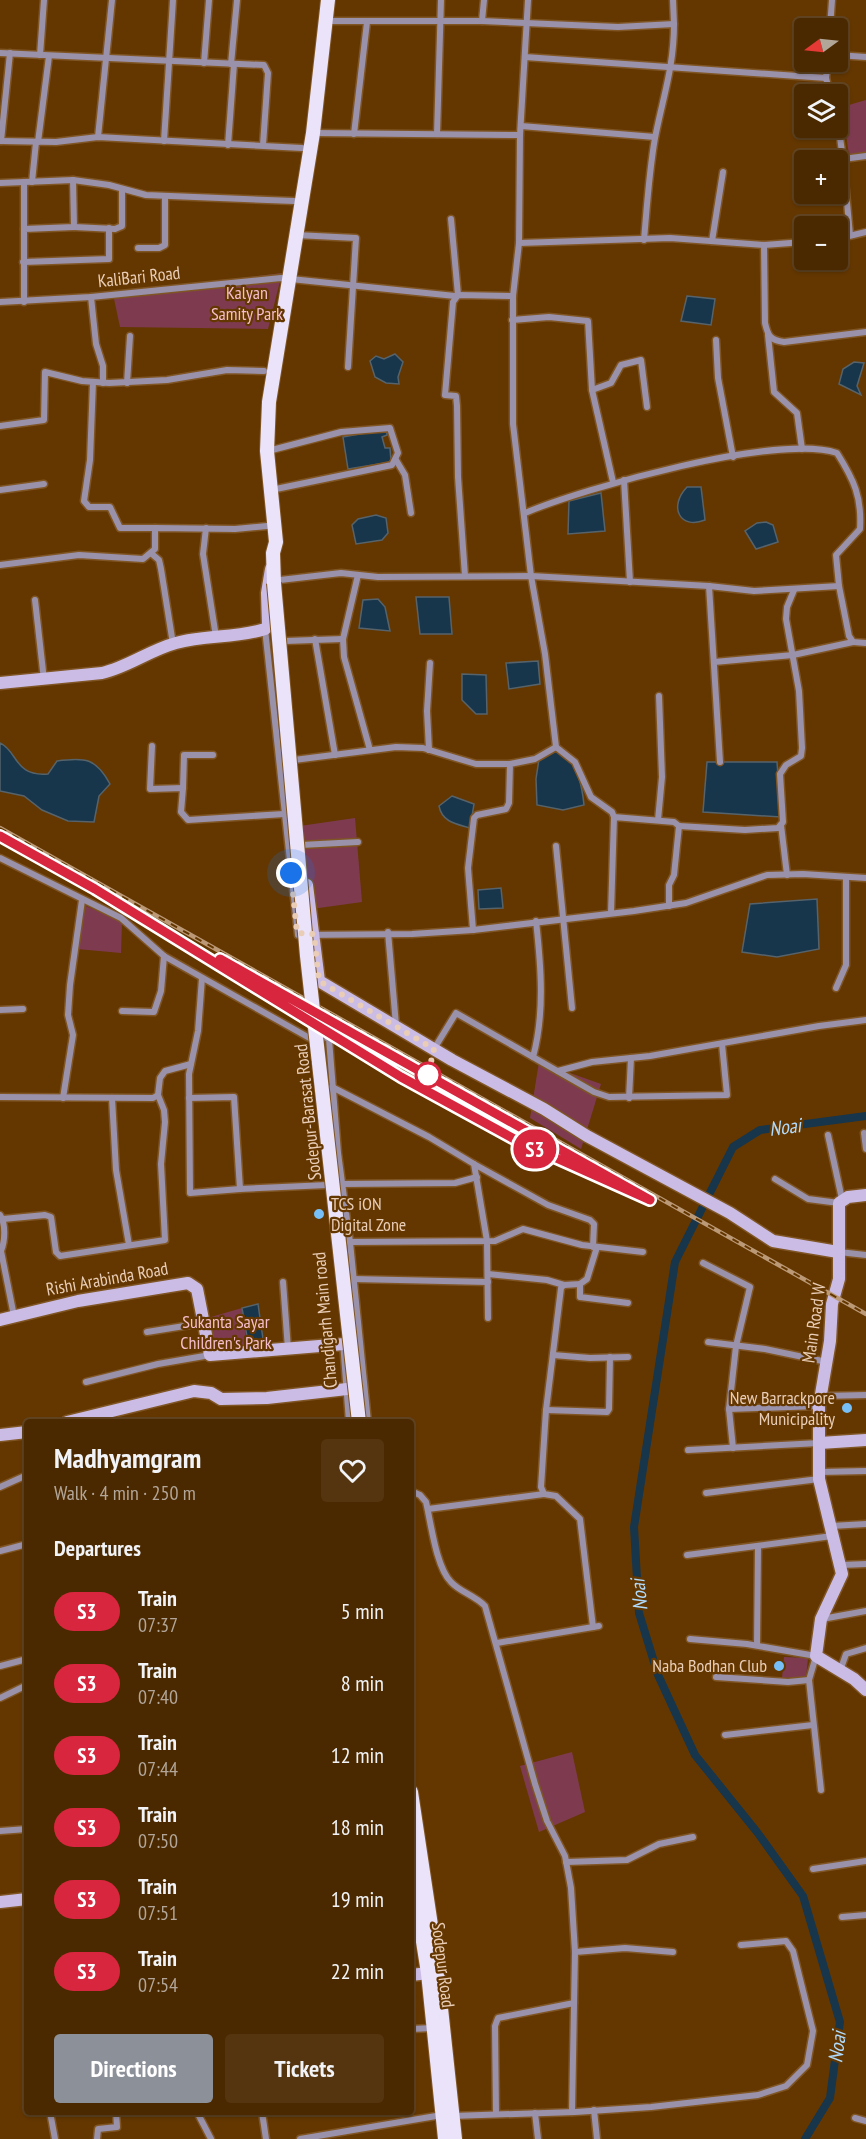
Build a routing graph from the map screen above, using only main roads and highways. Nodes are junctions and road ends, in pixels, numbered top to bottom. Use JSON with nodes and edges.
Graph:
{"nodes":[{"id":1,"x":319,"y":0,"type":"edge"},
{"id":2,"x":328,"y":0,"type":"edge"},
{"id":3,"x":285,"y":278,"type":"junction"},
{"id":4,"x":273,"y":558,"type":"junction"},
{"id":5,"x":359,"y":1419,"type":"edge"},
{"id":6,"x":414,"y":1817,"type":"edge"},
{"id":7,"x":414,"y":1881,"type":"edge"},
{"id":8,"x":433,"y":1972,"type":"junction"},
{"id":9,"x":446,"y":2116,"type":"junction"},
{"id":10,"x":445,"y":2139,"type":"edge"},
{"id":11,"x":455,"y":2139,"type":"edge"}],
"edges":[{"from":1,"to":3,"type":"main road"},
{"from":2,"to":3,"type":"main road"},
{"from":3,"to":4,"type":"main road"},
{"from":3,"to":4,"type":"main road"},
{"from":4,"to":5,"type":"main road","name":"Sodepur-Barasat Road","bridge":true},
{"from":6,"to":8,"type":"main road"},
{"from":7,"to":8,"type":"main road","name":"Sodepur Road"},
{"from":8,"to":9,"type":"main road"},
{"from":8,"to":9,"type":"main road","name":"Sodepur Road"},
{"from":9,"to":10,"type":"main road","name":"Sodepur Road"},
{"from":9,"to":11,"type":"main road"}]}
